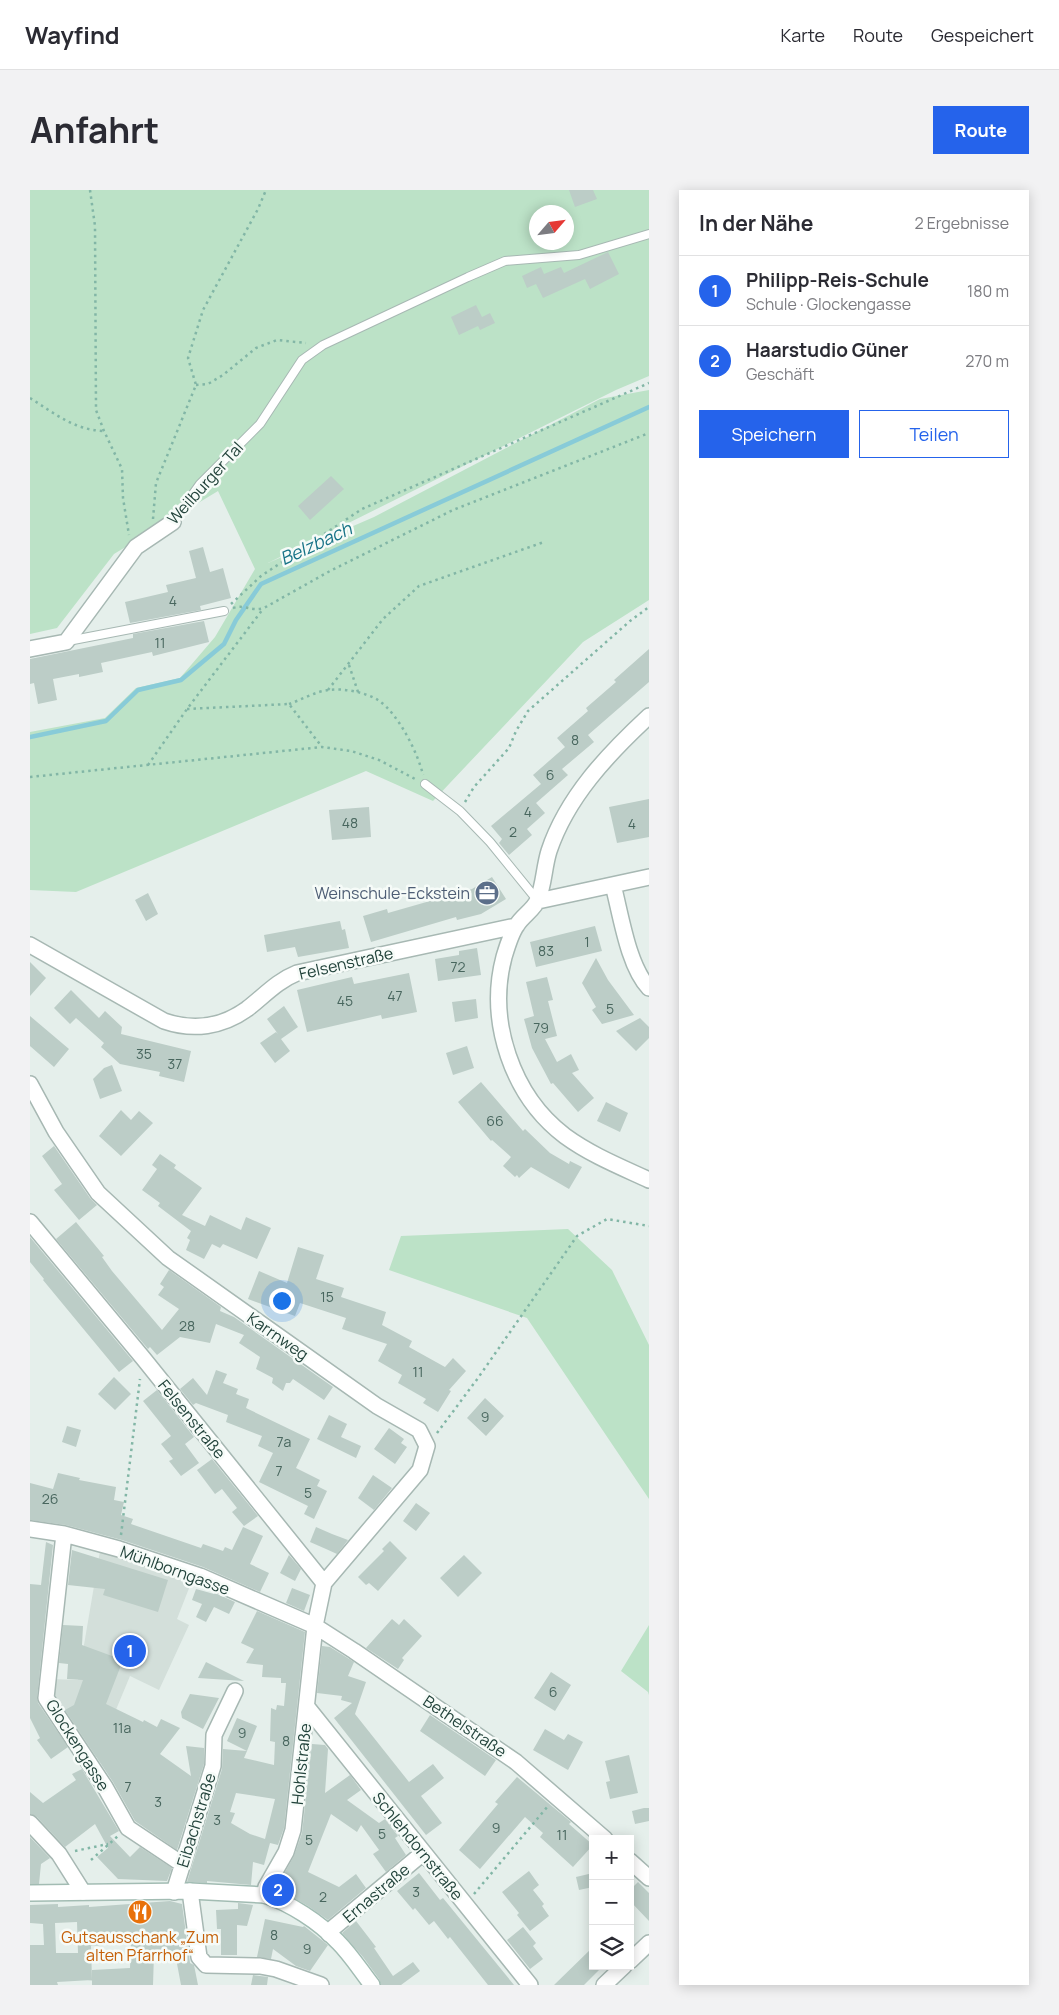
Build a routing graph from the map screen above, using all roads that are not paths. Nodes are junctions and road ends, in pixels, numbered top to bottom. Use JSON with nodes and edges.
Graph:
{"nodes":[{"id":1,"x":649,"y":234,"type":"edge"},
{"id":2,"x":173,"y":522,"type":"joint"},
{"id":3,"x":224,"y":610,"type":"road end"},
{"id":4,"x":66,"y":642,"type":"junction"},
{"id":5,"x":30,"y":648,"type":"edge"},
{"id":6,"x":649,"y":716,"type":"edge"},
{"id":7,"x":425,"y":784,"type":"road end"},
{"id":8,"x":649,"y":877,"type":"edge"},
{"id":9,"x":613,"y":885,"type":"junction"},
{"id":10,"x":538,"y":901,"type":"junction"},
{"id":11,"x":516,"y":926,"type":"junction"},
{"id":12,"x":30,"y":945,"type":"edge"},
{"id":13,"x":649,"y":988,"type":"edge"},
{"id":14,"x":30,"y":1084,"type":"edge"},
{"id":15,"x":649,"y":1180,"type":"edge"},
{"id":16,"x":30,"y":1222,"type":"edge"},
{"id":17,"x":30,"y":1529,"type":"edge"},
{"id":18,"x":64,"y":1534,"type":"junction"},
{"id":19,"x":324,"y":1583,"type":"junction"},
{"id":20,"x":315,"y":1626,"type":"junction"},
{"id":21,"x":235,"y":1691,"type":"dead end"},
{"id":22,"x":307,"y":1707,"type":"junction"},
{"id":23,"x":30,"y":1823,"type":"edge"},
{"id":24,"x":601,"y":1835,"type":"edge"},
{"id":25,"x":423,"y":1853,"type":"junction"},
{"id":26,"x":182,"y":1864,"type":"junction"},
{"id":27,"x":634,"y":1865,"type":"edge"},
{"id":28,"x":649,"y":1878,"type":"edge"},
{"id":29,"x":190,"y":1891,"type":"junction"},
{"id":30,"x":83,"y":1892,"type":"junction"},
{"id":31,"x":174,"y":1892,"type":"junction"},
{"id":32,"x":30,"y":1894,"type":"edge"},
{"id":33,"x":264,"y":1895,"type":"junction"},
{"id":34,"x":329,"y":1934,"type":"junction"},
{"id":35,"x":649,"y":1943,"type":"edge"},
{"id":36,"x":634,"y":1956,"type":"edge"},
{"id":37,"x":620,"y":1970,"type":"edge"},
{"id":38,"x":321,"y":1985,"type":"edge"},
{"id":39,"x":372,"y":1985,"type":"edge"},
{"id":40,"x":530,"y":1985,"type":"edge"},
{"id":41,"x":604,"y":1985,"type":"edge"}],
"edges":[{"from":1,"to":2,"type":"lane","name":"Weilburger Tal"},
{"from":2,"to":4,"type":"street","name":"Weilburger Tal"},
{"from":3,"to":4,"type":"lane"},
{"from":4,"to":5,"type":"street"},
{"from":6,"to":10,"type":"street"},
{"from":7,"to":10,"type":"lane"},
{"from":8,"to":9,"type":"street"},
{"from":9,"to":10,"type":"street"},
{"from":9,"to":13,"type":"street"},
{"from":10,"to":11,"type":"street"},
{"from":11,"to":12,"type":"street","name":"Felsenstraße"},
{"from":11,"to":15,"type":"street"},
{"from":14,"to":19,"type":"street","name":"Karrnweg"},
{"from":16,"to":19,"type":"street","name":"Felsenstraße"},
{"from":17,"to":18,"type":"street","name":"Mühlborngasse"},
{"from":18,"to":20,"type":"street","name":"Mühlborngasse"},
{"from":18,"to":26,"type":"street","name":"Glockengasse"},
{"from":19,"to":20,"type":"street"},
{"from":20,"to":22,"type":"street","name":"Hohlstraße"},
{"from":20,"to":24,"type":"street","name":"Bethelstraße"},
{"from":21,"to":26,"type":"street","name":"Eibachstraße"},
{"from":22,"to":25,"type":"street","name":"Schlehdornstraße"},
{"from":22,"to":33,"type":"street","name":"Hohlstraße"},
{"from":23,"to":30,"type":"street"},
{"from":25,"to":34,"type":"street","name":"Ernastraße"},
{"from":25,"to":40,"type":"street","name":"Schlehdornstraße"},
{"from":26,"to":31,"type":"street","name":"Eibachstraße"},
{"from":27,"to":28,"type":"street"},
{"from":29,"to":31,"type":"street"},
{"from":29,"to":33,"type":"street"},
{"from":29,"to":38,"type":"street"},
{"from":30,"to":31,"type":"street"},
{"from":30,"to":32,"type":"street"},
{"from":33,"to":34,"type":"street"},
{"from":34,"to":39,"type":"street"},
{"from":35,"to":36,"type":"street"},
{"from":37,"to":41,"type":"street"}]}
